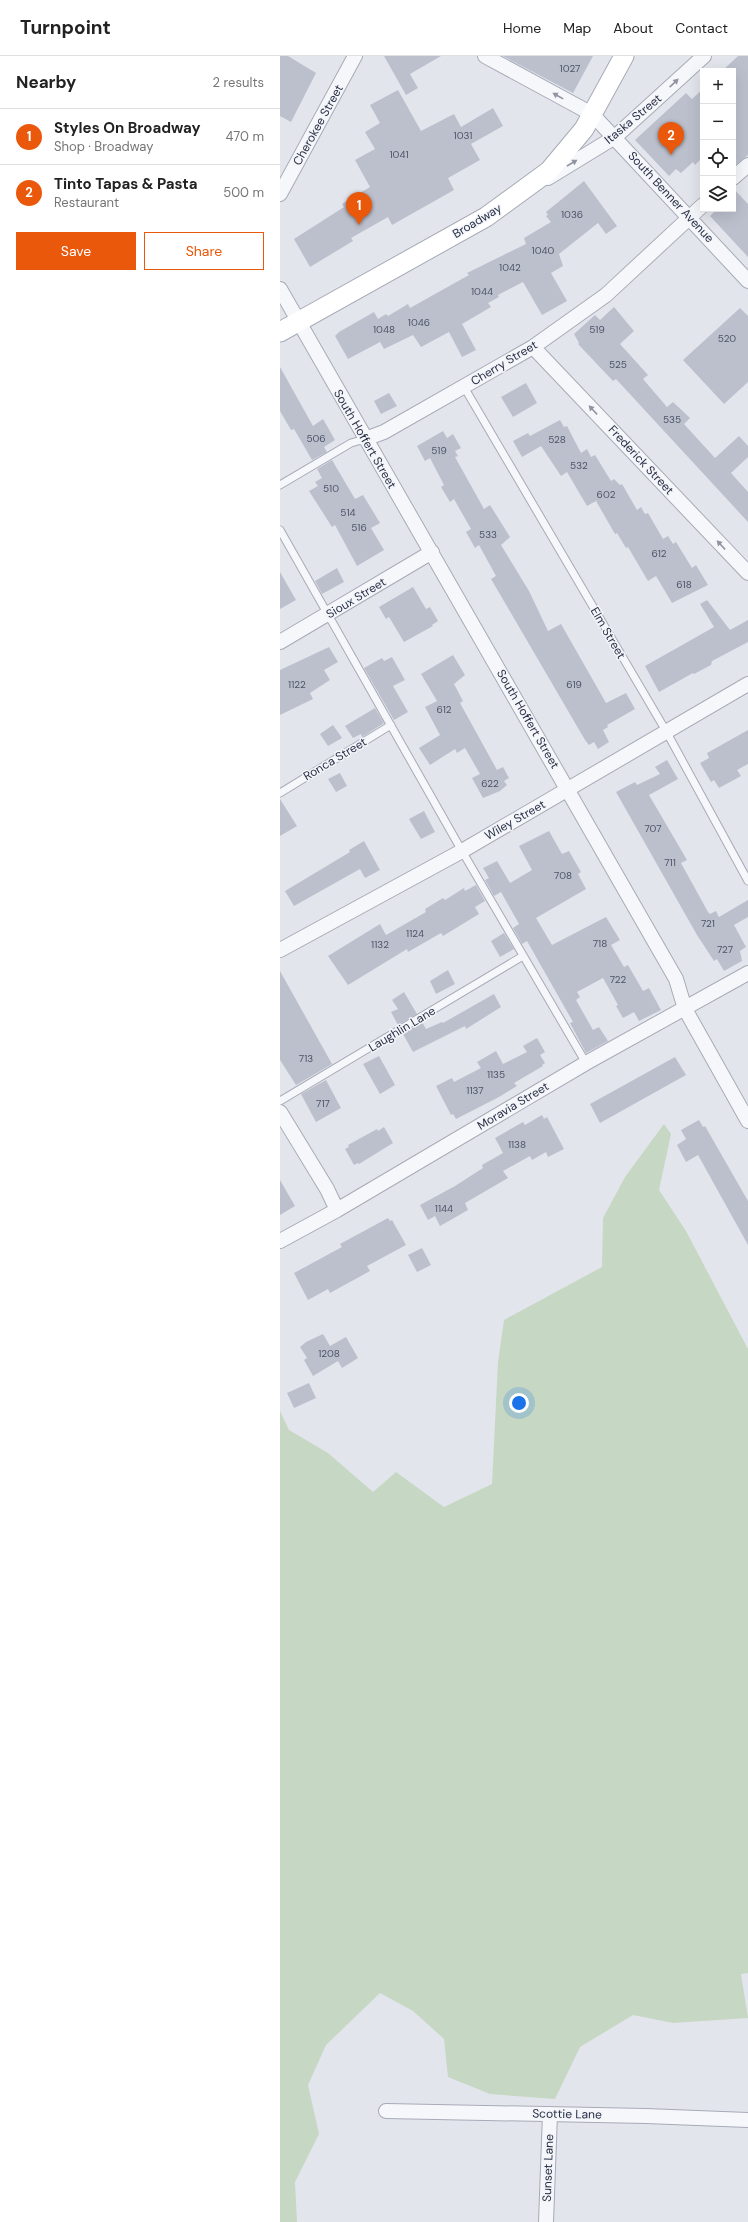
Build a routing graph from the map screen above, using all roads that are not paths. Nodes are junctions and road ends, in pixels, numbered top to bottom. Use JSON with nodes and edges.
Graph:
{"nodes":[{"id":1,"x":355,"y":56,"type":"edge"},
{"id":2,"x":624,"y":56,"type":"edge"},
{"id":3,"x":704,"y":56,"type":"edge"},
{"id":4,"x":489,"y":57,"type":"edge"},
{"id":5,"x":592,"y":114,"type":"junction"},
{"id":6,"x":616,"y":137,"type":"junction"},
{"id":7,"x":748,"y":165,"type":"edge"},
{"id":8,"x":735,"y":176,"type":"edge"},
{"id":9,"x":280,"y":194,"type":"edge"},
{"id":10,"x":515,"y":198,"type":"junction"},
{"id":11,"x":700,"y":208,"type":"edge"},
{"id":12,"x":689,"y":217,"type":"junction"},
{"id":13,"x":748,"y":281,"type":"edge"},
{"id":14,"x":280,"y":289,"type":"edge"},
{"id":15,"x":298,"y":322,"type":"junction"},
{"id":16,"x":280,"y":332,"type":"edge"},
{"id":17,"x":533,"y":347,"type":"junction"},
{"id":18,"x":464,"y":387,"type":"junction"},
{"id":19,"x":365,"y":439,"type":"junction"},
{"id":20,"x":280,"y":485,"type":"edge"},
{"id":21,"x":280,"y":530,"type":"edge"},
{"id":22,"x":432,"y":552,"type":"junction"},
{"id":23,"x":748,"y":574,"type":"edge"},
{"id":24,"x":327,"y":615,"type":"junction"},
{"id":25,"x":280,"y":642,"type":"edge"},
{"id":26,"x":748,"y":684,"type":"edge"},
{"id":27,"x":391,"y":725,"type":"junction"},
{"id":28,"x":666,"y":731,"type":"junction"},
{"id":29,"x":568,"y":789,"type":"junction"},
{"id":30,"x":280,"y":793,"type":"edge"},
{"id":31,"x":462,"y":851,"type":"junction"},
{"id":32,"x":748,"y":881,"type":"edge"},
{"id":33,"x":280,"y":950,"type":"edge"},
{"id":34,"x":523,"y":956,"type":"junction"},
{"id":35,"x":748,"y":973,"type":"edge"},
{"id":36,"x":685,"y":1009,"type":"junction"},
{"id":37,"x":586,"y":1064,"type":"junction"},
{"id":38,"x":280,"y":1101,"type":"edge"},
{"id":39,"x":280,"y":1112,"type":"edge"},
{"id":40,"x":748,"y":1121,"type":"edge"},
{"id":41,"x":337,"y":1210,"type":"junction"},
{"id":42,"x":280,"y":1241,"type":"edge"},
{"id":43,"x":386,"y":2111,"type":"dead end"},
{"id":44,"x":550,"y":2114,"type":"junction"},
{"id":45,"x":748,"y":2120,"type":"edge"},
{"id":46,"x":546,"y":2222,"type":"edge"}],
"edges":[{"from":1,"to":9,"type":"street","name":"Cherokee Street"},
{"from":2,"to":5,"type":"main road","name":"Broadway"},
{"from":6,"to":3,"type":"street","name":"Itaska Street","one_way":true},
{"from":5,"to":4,"type":"street","name":"South Benner Avenue","one_way":true},
{"from":5,"to":6,"type":"street","name":"South Benner Avenue"},
{"from":5,"to":10,"type":"main road","name":"Broadway"},
{"from":10,"to":6,"type":"street","name":"Itaska Street","one_way":true},
{"from":6,"to":12,"type":"street","name":"South Benner Avenue"},
{"from":7,"to":8,"type":"street"},
{"from":10,"to":15,"type":"main road","name":"Broadway"},
{"from":11,"to":12,"type":"street","name":"Cherry Street"},
{"from":12,"to":13,"type":"street","name":"South Benner Avenue"},
{"from":12,"to":17,"type":"street","name":"Cherry Street"},
{"from":14,"to":15,"type":"street","name":"South Hoffert Street"},
{"from":15,"to":16,"type":"main road","name":"Broadway"},
{"from":15,"to":19,"type":"street","name":"South Hoffert Street"},
{"from":17,"to":18,"type":"street","name":"Cherry Street"},
{"from":23,"to":17,"type":"street","name":"Frederick Street","one_way":true},
{"from":18,"to":19,"type":"street","name":"Cherry Street"},
{"from":18,"to":28,"type":"lane","name":"Elm Street"},
{"from":19,"to":20,"type":"lane","name":"Cherry Street"},
{"from":19,"to":22,"type":"street","name":"South Hoffert Street"},
{"from":21,"to":24,"type":"lane"},
{"from":22,"to":24,"type":"street","name":"Sioux Street"},
{"from":22,"to":29,"type":"street","name":"South Hoffert Street"},
{"from":24,"to":25,"type":"street","name":"Sioux Street"},
{"from":24,"to":27,"type":"lane"},
{"from":26,"to":28,"type":"street","name":"Wiley Street"},
{"from":27,"to":30,"type":"lane","name":"Ronca Street"},
{"from":27,"to":31,"type":"lane"},
{"from":28,"to":29,"type":"street","name":"Wiley Street"},
{"from":28,"to":32,"type":"lane","name":"Elm Street"},
{"from":29,"to":31,"type":"street","name":"Wiley Street"},
{"from":29,"to":36,"type":"street","name":"South Hoffert Street"},
{"from":31,"to":33,"type":"street","name":"Wiley Street"},
{"from":31,"to":34,"type":"lane"},
{"from":34,"to":37,"type":"lane"},
{"from":34,"to":38,"type":"lane","name":"Laughlin Lane"},
{"from":35,"to":36,"type":"street","name":"Moravia Street"},
{"from":36,"to":37,"type":"street","name":"Moravia Street"},
{"from":36,"to":40,"type":"street","name":"South Hoffert Street"},
{"from":37,"to":41,"type":"street","name":"Moravia Street"},
{"from":39,"to":41,"type":"street"},
{"from":41,"to":42,"type":"street","name":"Moravia Street"},
{"from":43,"to":44,"type":"street","name":"Scottie Lane"},
{"from":44,"to":45,"type":"street","name":"Scottie Lane"},
{"from":44,"to":46,"type":"street","name":"Sunset Lane"}]}
